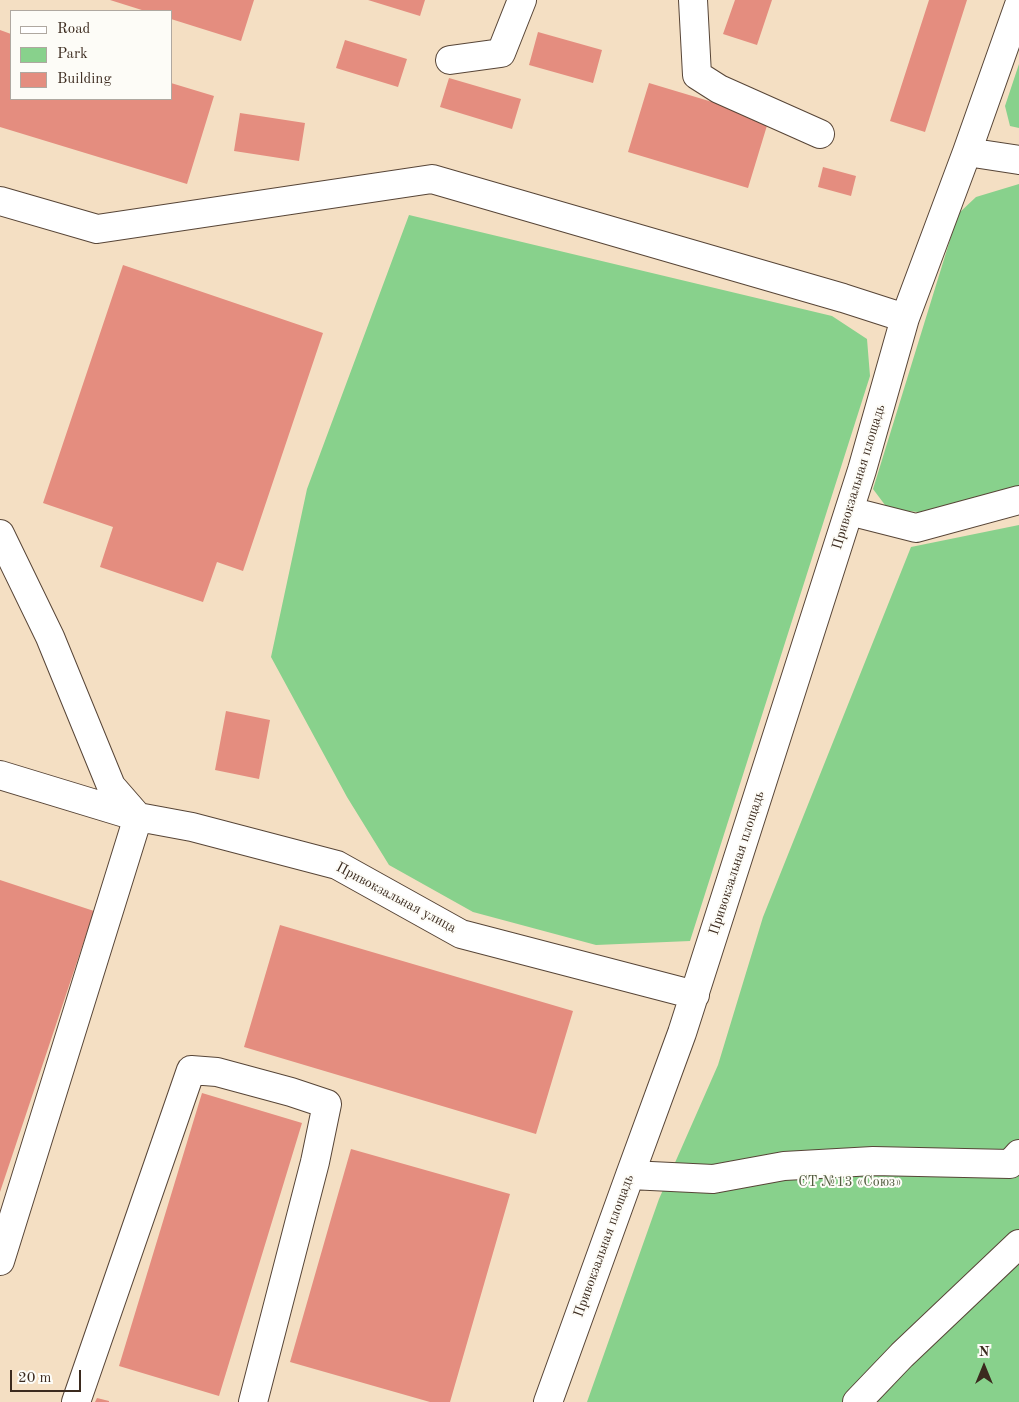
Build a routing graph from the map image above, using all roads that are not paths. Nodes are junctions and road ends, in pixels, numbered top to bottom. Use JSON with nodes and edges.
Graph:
{"nodes":[{"id":1,"x":522,"y":0,"type":"edge"},
{"id":2,"x":693,"y":0,"type":"edge"},
{"id":3,"x":1019,"y":4,"type":"edge"},
{"id":4,"x":450,"y":60,"type":"dead end"},
{"id":5,"x":820,"y":134,"type":"dead end"},
{"id":6,"x":967,"y":152,"type":"junction"},
{"id":7,"x":1019,"y":160,"type":"edge"},
{"id":8,"x":0,"y":201,"type":"edge"},
{"id":9,"x":906,"y":318,"type":"junction"},
{"id":10,"x":1019,"y":500,"type":"edge"},
{"id":11,"x":849,"y":511,"type":"junction"},
{"id":12,"x":0,"y":534,"type":"edge"},
{"id":13,"x":0,"y":776,"type":"edge"},
{"id":14,"x":146,"y":819,"type":"junction"},
{"id":15,"x":694,"y":995,"type":"junction"},
{"id":16,"x":1019,"y":1154,"type":"edge"},
{"id":17,"x":630,"y":1175,"type":"junction"},
{"id":18,"x":1019,"y":1244,"type":"edge"},
{"id":19,"x":0,"y":1261,"type":"edge"},
{"id":20,"x":76,"y":1402,"type":"edge"},
{"id":21,"x":253,"y":1402,"type":"edge"},
{"id":22,"x":548,"y":1402,"type":"edge"},
{"id":23,"x":857,"y":1402,"type":"edge"}],
"edges":[{"from":1,"to":4,"type":"street"},
{"from":2,"to":5,"type":"street"},
{"from":3,"to":6,"type":"street","name":"Привокзальная площадь"},
{"from":6,"to":7,"type":"street"},
{"from":6,"to":9,"type":"street","name":"Привокзальная площадь"},
{"from":8,"to":9,"type":"street"},
{"from":9,"to":11,"type":"street","name":"Привокзальная площадь"},
{"from":10,"to":11,"type":"street"},
{"from":11,"to":15,"type":"street","name":"Привокзальная площадь"},
{"from":12,"to":14,"type":"street"},
{"from":13,"to":14,"type":"street","name":"Привокзальная улица"},
{"from":14,"to":15,"type":"street","name":"Привокзальная улица"},
{"from":14,"to":19,"type":"street"},
{"from":15,"to":17,"type":"street","name":"Привокзальная площадь"},
{"from":16,"to":17,"type":"street"},
{"from":17,"to":22,"type":"street","name":"Привокзальная площадь"},
{"from":18,"to":23,"type":"street"},
{"from":20,"to":21,"type":"street"}]}
